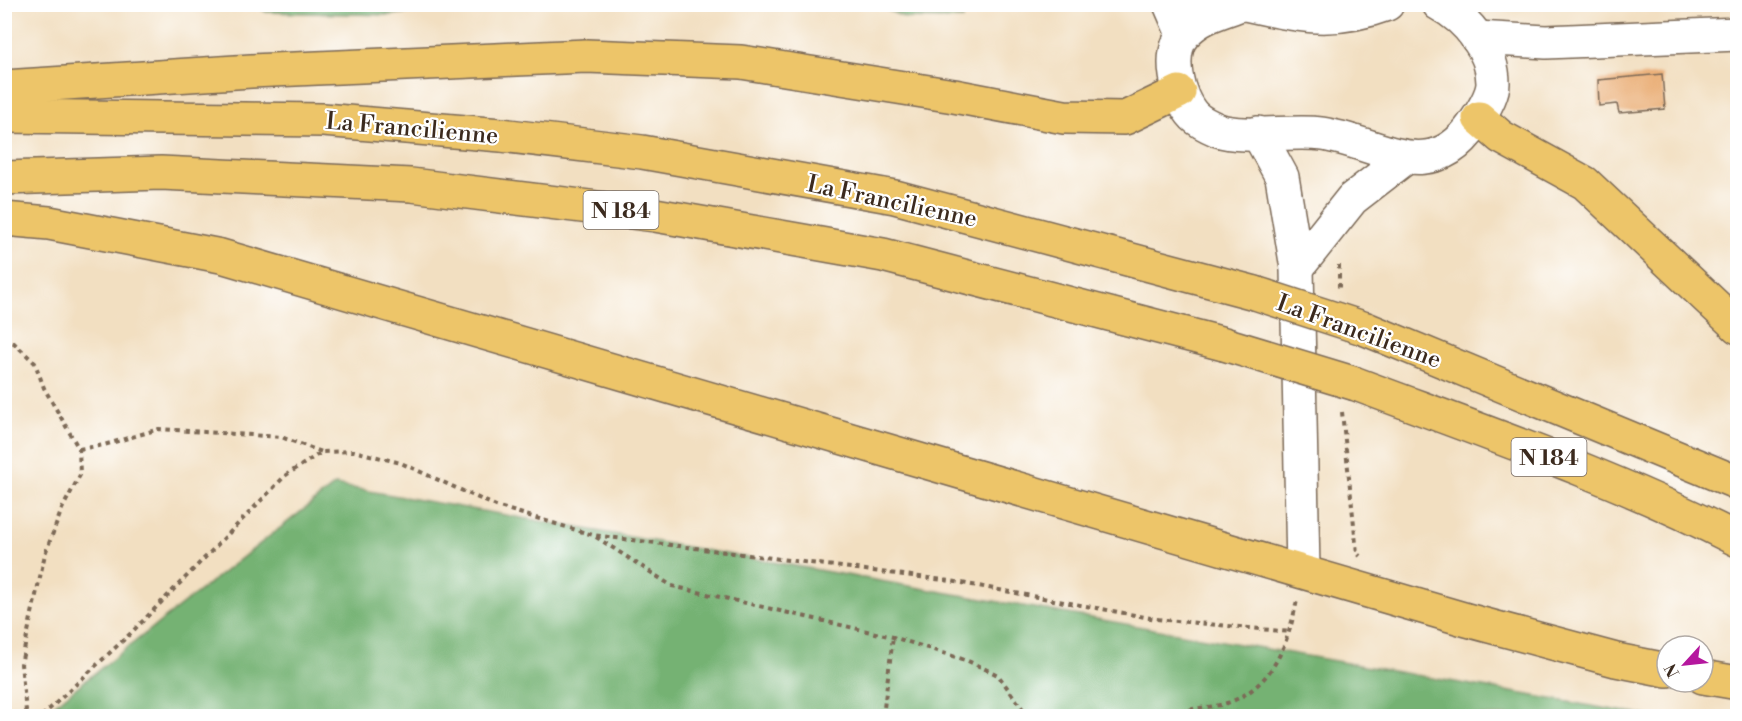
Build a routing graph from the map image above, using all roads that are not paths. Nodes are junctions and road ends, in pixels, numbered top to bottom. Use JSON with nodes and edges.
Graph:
{"nodes":[{"id":1,"x":1170,"y":4,"type":"edge"},
{"id":2,"x":1243,"y":4,"type":"edge"},
{"id":3,"x":1387,"y":4,"type":"edge"},
{"id":4,"x":1439,"y":4,"type":"edge"},
{"id":5,"x":1183,"y":34,"type":"junction"},
{"id":6,"x":1737,"y":34,"type":"edge"},
{"id":7,"x":1477,"y":38,"type":"junction"},
{"id":8,"x":1546,"y":42,"type":"junction"},
{"id":9,"x":1493,"y":85,"type":"junction"},
{"id":10,"x":4,"y":87,"type":"edge"},
{"id":11,"x":1179,"y":92,"type":"junction"},
{"id":12,"x":4,"y":116,"type":"edge"},
{"id":13,"x":1479,"y":118,"type":"junction"},
{"id":14,"x":1258,"y":133,"type":"junction"},
{"id":15,"x":1406,"y":158,"type":"junction"},
{"id":16,"x":4,"y":177,"type":"edge"},
{"id":17,"x":4,"y":219,"type":"edge"},
{"id":18,"x":1297,"y":268,"type":"junction"},
{"id":19,"x":1737,"y":327,"type":"edge"},
{"id":20,"x":1737,"y":483,"type":"edge"},
{"id":21,"x":1737,"y":540,"type":"edge"},
{"id":22,"x":1303,"y":570,"type":"junction"},
{"id":23,"x":1655,"y":668,"type":"edge"},
{"id":24,"x":1715,"y":679,"type":"edge"},
{"id":25,"x":1737,"y":683,"type":"edge"}],
"edges":[{"from":1,"to":5,"type":"street"},
{"from":2,"to":3,"type":"street"},
{"from":2,"to":5,"type":"street"},
{"from":4,"to":7,"type":"street"},
{"from":5,"to":11,"type":"street"},
{"from":6,"to":8,"type":"street"},
{"from":7,"to":8,"type":"street"},
{"from":7,"to":9,"type":"street"},
{"from":8,"to":9,"type":"street"},
{"from":9,"to":13,"type":"street"},
{"from":10,"to":11,"type":"highway"},
{"from":11,"to":14,"type":"street"},
{"from":12,"to":20,"type":"highway","name":"La Francilienne","number":"N 184","bridge":true},
{"from":13,"to":15,"type":"street"},
{"from":13,"to":19,"type":"highway"},
{"from":14,"to":15,"type":"street"},
{"from":14,"to":18,"type":"street"},
{"from":15,"to":18,"type":"street"},
{"from":16,"to":21,"type":"highway","number":"N 184","bridge":true},
{"from":17,"to":22,"type":"highway"},
{"from":18,"to":22,"type":"street"},
{"from":22,"to":23,"type":"highway"},
{"from":24,"to":25,"type":"highway"}]}
